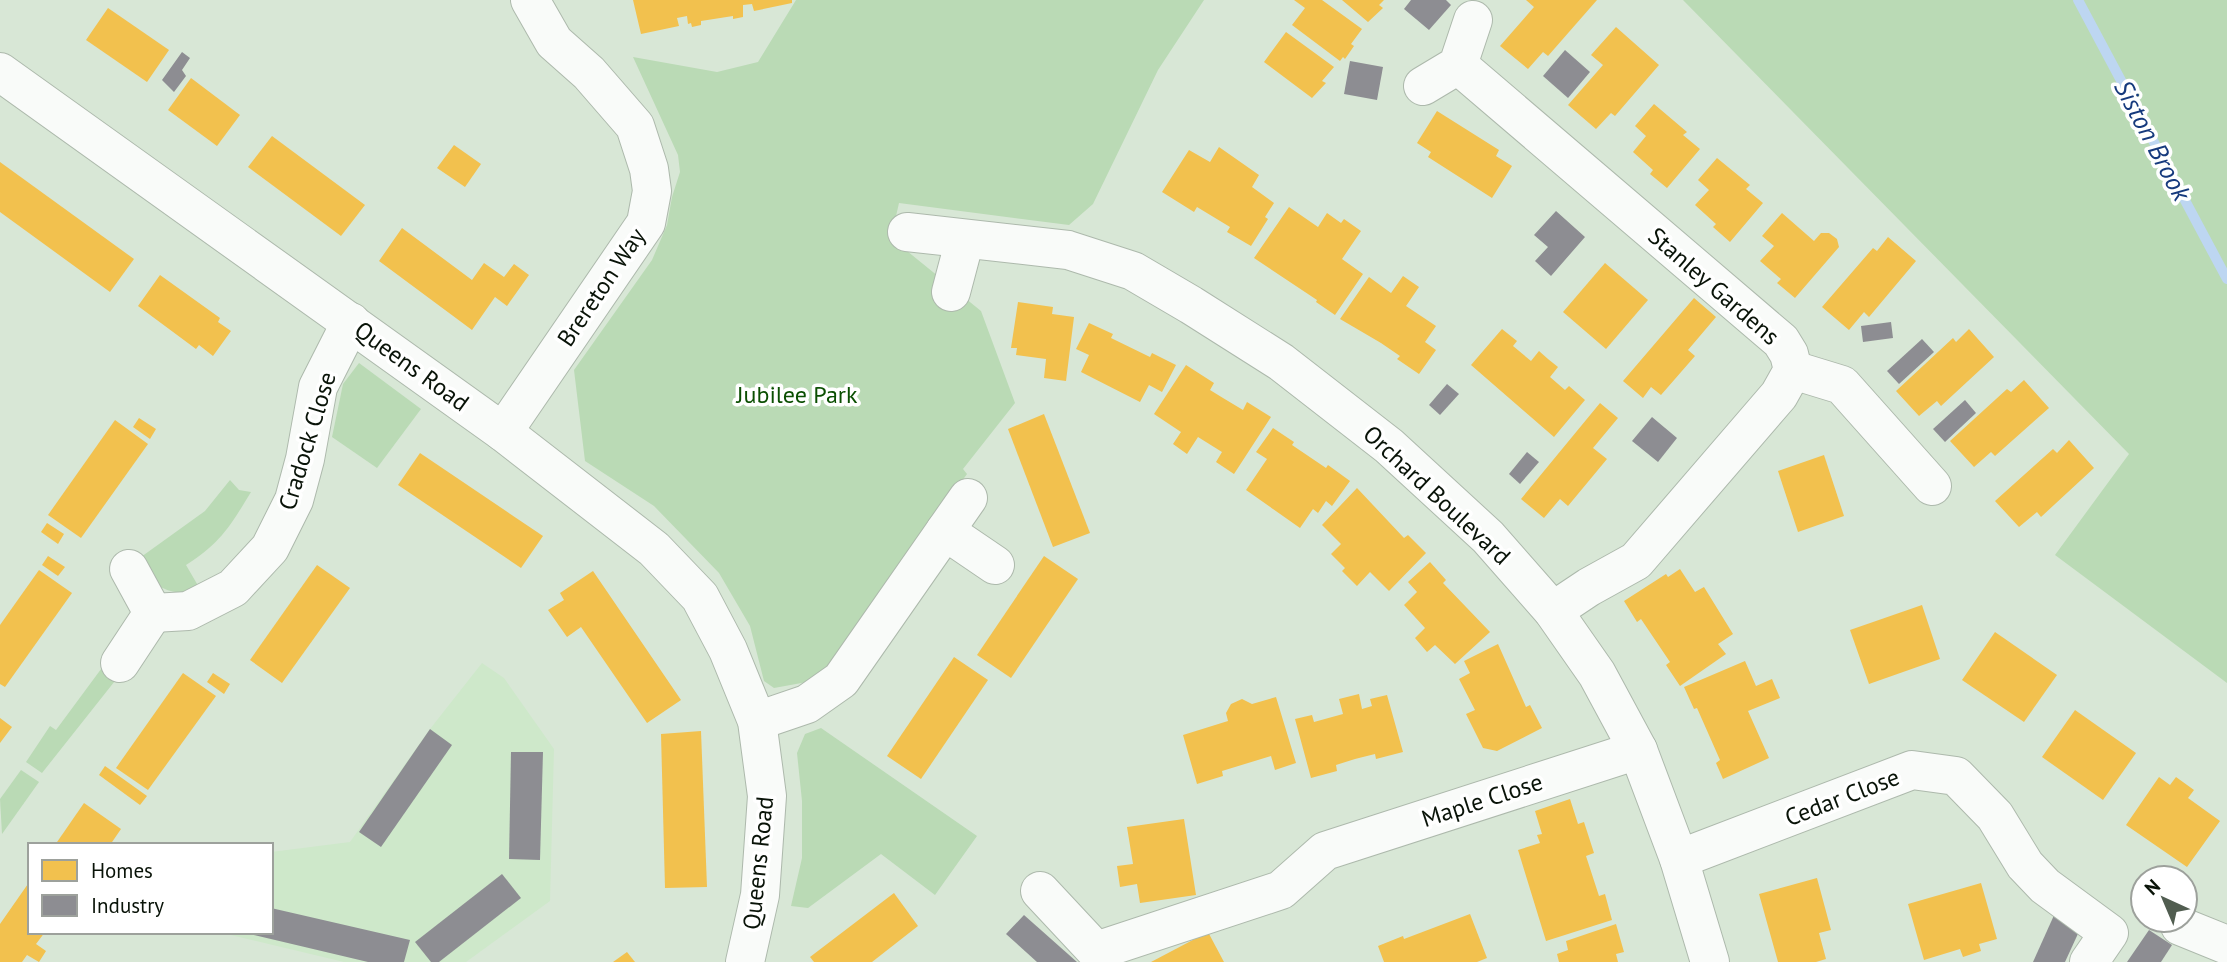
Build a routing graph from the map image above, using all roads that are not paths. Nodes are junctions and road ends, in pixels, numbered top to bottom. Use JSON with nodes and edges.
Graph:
{"nodes":[{"id":1,"x":530,"y":0,"type":"edge"},
{"id":2,"x":1473,"y":20,"type":"dead end"},
{"id":3,"x":1458,"y":65,"type":"junction"},
{"id":4,"x":0,"y":72,"type":"edge"},
{"id":5,"x":1423,"y":86,"type":"dead end"},
{"id":6,"x":907,"y":232,"type":"dead end"},
{"id":7,"x":965,"y":239,"type":"junction"},
{"id":8,"x":951,"y":292,"type":"dead end"},
{"id":9,"x":351,"y":322,"type":"junction"},
{"id":10,"x":1793,"y":370,"type":"junction"},
{"id":11,"x":503,"y":432,"type":"junction"},
{"id":12,"x":1932,"y":486,"type":"dead end"},
{"id":13,"x":968,"y":498,"type":"dead end"},
{"id":14,"x":945,"y":531,"type":"junction"},
{"id":15,"x":995,"y":565,"type":"dead end"},
{"id":16,"x":129,"y":569,"type":"dead end"},
{"id":17,"x":1553,"y":611,"type":"junction"},
{"id":18,"x":153,"y":613,"type":"junction"},
{"id":19,"x":120,"y":663,"type":"dead end"},
{"id":20,"x":757,"y":721,"type":"junction"},
{"id":21,"x":1638,"y":750,"type":"junction"},
{"id":22,"x":1679,"y":859,"type":"junction"},
{"id":23,"x":1040,"y":891,"type":"dead end"},
{"id":24,"x":2199,"y":933,"type":"edge"},
{"id":25,"x":2227,"y":944,"type":"edge"},
{"id":26,"x":745,"y":962,"type":"edge"},
{"id":27,"x":1710,"y":962,"type":"edge"},
{"id":28,"x":2089,"y":962,"type":"edge"}],
"edges":[{"from":1,"to":11,"type":"street","name":"Brereton Way"},
{"from":2,"to":3,"type":"street"},
{"from":3,"to":5,"type":"street"},
{"from":3,"to":10,"type":"street","name":"Stanley Gardens"},
{"from":4,"to":9,"type":"street","name":"Queens Road"},
{"from":6,"to":7,"type":"street","name":"Orchard Boulevard"},
{"from":7,"to":8,"type":"street"},
{"from":7,"to":17,"type":"street","name":"Orchard Boulevard"},
{"from":9,"to":11,"type":"street","name":"Queens Road"},
{"from":9,"to":18,"type":"street","name":"Cradock Close"},
{"from":10,"to":12,"type":"street"},
{"from":10,"to":17,"type":"street","name":"Stanley Gardens"},
{"from":11,"to":20,"type":"street","name":"Queens Road"},
{"from":13,"to":14,"type":"street"},
{"from":14,"to":15,"type":"street"},
{"from":14,"to":20,"type":"street"},
{"from":16,"to":18,"type":"street"},
{"from":17,"to":21,"type":"street","name":"Orchard Boulevard"},
{"from":18,"to":19,"type":"street"},
{"from":20,"to":26,"type":"street","name":"Queens Road"},
{"from":21,"to":22,"type":"street","name":"Orchard Boulevard"},
{"from":21,"to":23,"type":"street","name":"Maple Close"},
{"from":22,"to":27,"type":"street","name":"Orchard Boulevard"},
{"from":22,"to":28,"type":"street","name":"Cedar Close"},
{"from":24,"to":25,"type":"street"}]}
